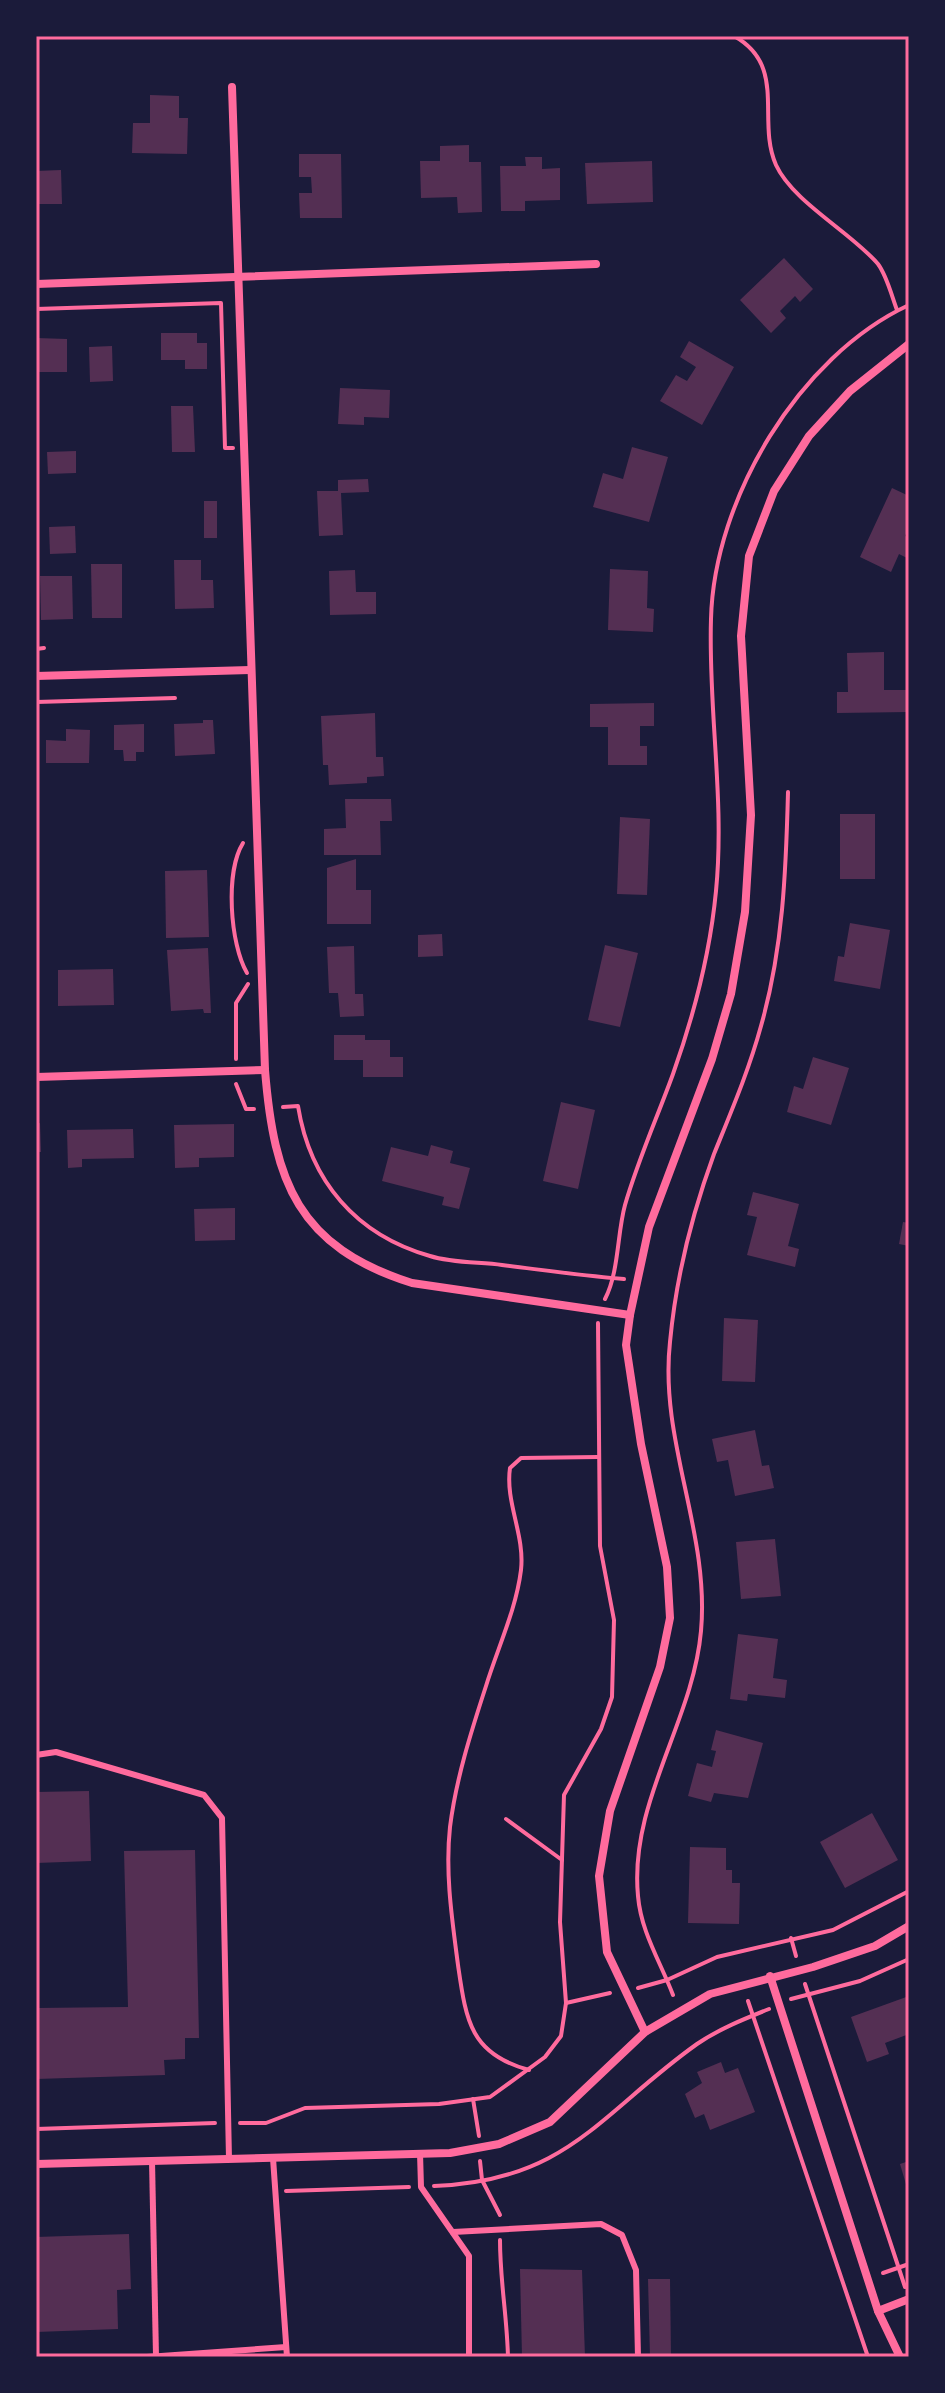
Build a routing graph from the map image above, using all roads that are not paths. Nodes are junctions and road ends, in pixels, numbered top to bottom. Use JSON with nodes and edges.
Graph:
{"nodes":[{"id":1,"x":232,"y":87,"type":"dead end"},
{"id":2,"x":596,"y":264,"type":"dead end"},
{"id":3,"x":238,"y":278,"type":"junction"},
{"id":4,"x":36,"y":284,"type":"edge"},
{"id":5,"x":909,"y":344,"type":"edge"},
{"id":6,"x":250,"y":670,"type":"junction"},
{"id":7,"x":36,"y":676,"type":"edge"},
{"id":8,"x":265,"y":1070,"type":"junction"},
{"id":9,"x":36,"y":1077,"type":"edge"},
{"id":10,"x":630,"y":1315,"type":"junction"},
{"id":11,"x":36,"y":1755,"type":"edge"},
{"id":12,"x":909,"y":1926,"type":"edge"},
{"id":13,"x":770,"y":1976,"type":"junction"},
{"id":14,"x":645,"y":2032,"type":"junction"},
{"id":15,"x":420,"y":2153,"type":"junction"},
{"id":16,"x":273,"y":2158,"type":"junction"},
{"id":17,"x":229,"y":2159,"type":"junction"},
{"id":18,"x":152,"y":2161,"type":"junction"},
{"id":19,"x":36,"y":2164,"type":"edge"},
{"id":20,"x":453,"y":2232,"type":"junction"},
{"id":21,"x":909,"y":2299,"type":"edge"},
{"id":22,"x":878,"y":2311,"type":"junction"},
{"id":23,"x":286,"y":2347,"type":"junction"},
{"id":24,"x":156,"y":2356,"type":"edge"},
{"id":25,"x":147,"y":2357,"type":"edge"},
{"id":26,"x":287,"y":2357,"type":"edge"},
{"id":27,"x":469,"y":2357,"type":"edge"},
{"id":28,"x":638,"y":2357,"type":"edge"},
{"id":29,"x":900,"y":2357,"type":"edge"}],
"edges":[{"from":1,"to":3,"type":"street"},
{"from":2,"to":3,"type":"street"},
{"from":3,"to":4,"type":"street"},
{"from":3,"to":6,"type":"street"},
{"from":5,"to":10,"type":"street"},
{"from":6,"to":7,"type":"street"},
{"from":6,"to":8,"type":"street"},
{"from":8,"to":9,"type":"street"},
{"from":8,"to":10,"type":"street"},
{"from":10,"to":14,"type":"street"},
{"from":11,"to":17,"type":"lane"},
{"from":12,"to":13,"type":"street"},
{"from":13,"to":14,"type":"street"},
{"from":13,"to":22,"type":"street"},
{"from":14,"to":15,"type":"street"},
{"from":15,"to":16,"type":"street"},
{"from":15,"to":20,"type":"lane"},
{"from":16,"to":17,"type":"street"},
{"from":16,"to":23,"type":"lane"},
{"from":17,"to":18,"type":"street"},
{"from":18,"to":19,"type":"street"},
{"from":18,"to":24,"type":"lane"},
{"from":20,"to":27,"type":"lane"},
{"from":20,"to":28,"type":"lane"},
{"from":21,"to":22,"type":"street"},
{"from":22,"to":29,"type":"street"},
{"from":23,"to":24,"type":"lane"},
{"from":23,"to":26,"type":"lane"},
{"from":24,"to":25,"type":"lane"}]}
